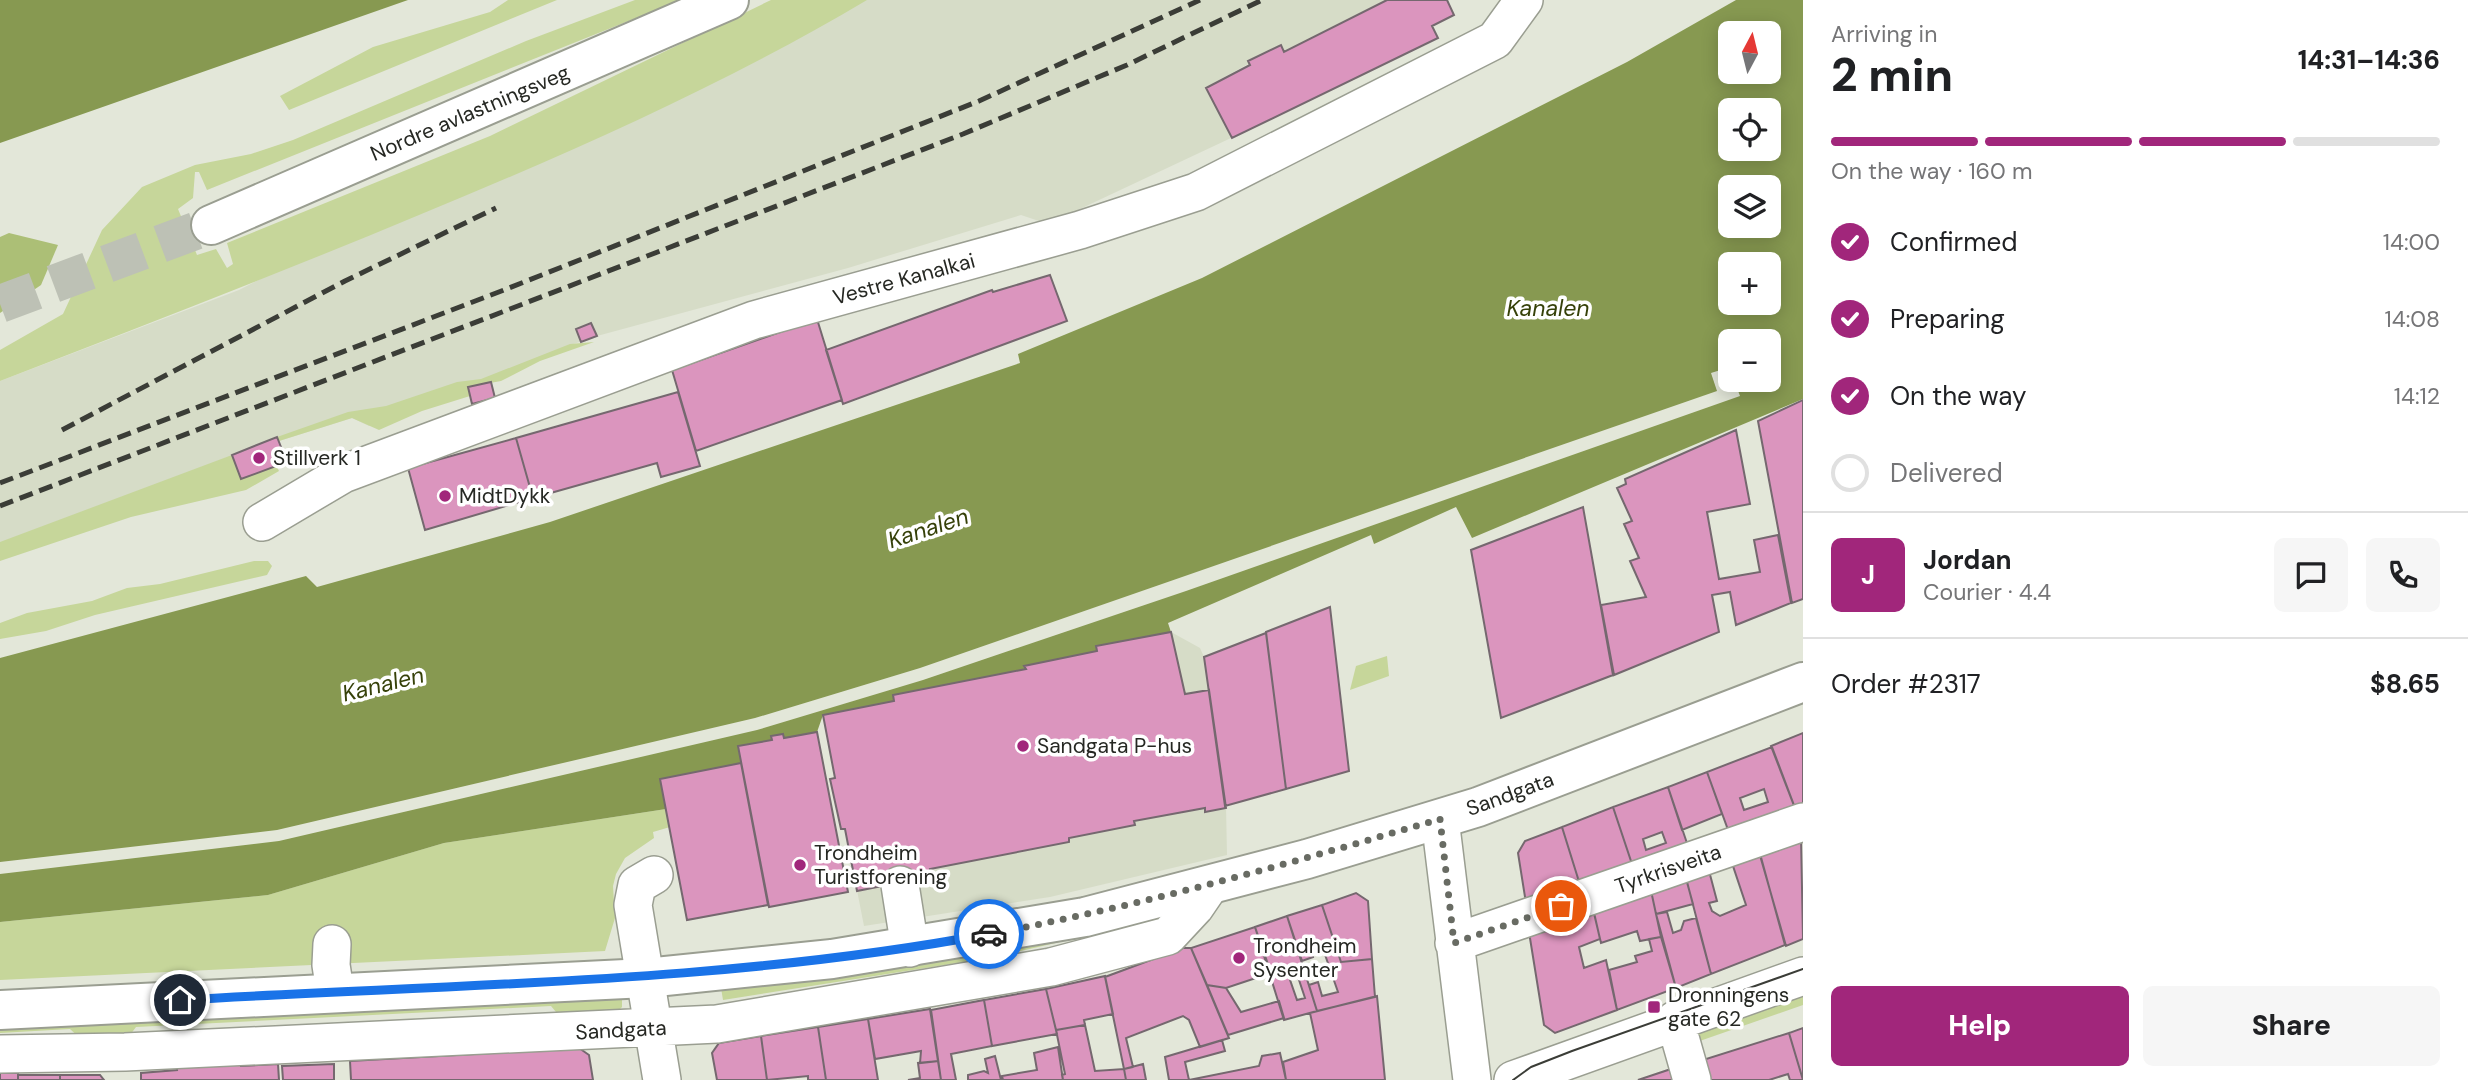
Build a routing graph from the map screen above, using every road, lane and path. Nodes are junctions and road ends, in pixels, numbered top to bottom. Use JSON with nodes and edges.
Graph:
{"nodes":[{"id":1,"x":729,"y":0,"type":"edge"},
{"id":2,"x":1524,"y":0,"type":"edge"},
{"id":3,"x":211,"y":225,"type":"tunnel mouth"},
{"id":4,"x":262,"y":522,"type":"dead end"},
{"id":5,"x":1803,"y":682,"type":"edge"},
{"id":6,"x":1440,"y":819,"type":"junction"},
{"id":7,"x":1803,"y":822,"type":"edge"},
{"id":8,"x":654,"y":875,"type":"dead end"},
{"id":9,"x":900,"y":885,"type":"dead end"},
{"id":10,"x":1210,"y":885,"type":"junction"},
{"id":11,"x":1454,"y":943,"type":"junction"},
{"id":12,"x":332,"y":944,"type":"dead end"},
{"id":13,"x":911,"y":948,"type":"junction"},
{"id":14,"x":1803,"y":976,"type":"edge"},
{"id":15,"x":646,"y":978,"type":"junction"},
{"id":16,"x":335,"y":991,"type":"junction"},
{"id":17,"x":0,"y":1010,"type":"edge"},
{"id":18,"x":1675,"y":1020,"type":"junction"},
{"id":19,"x":653,"y":1028,"type":"junction"},
{"id":20,"x":0,"y":1054,"type":"edge"},
{"id":21,"x":125,"y":1066,"type":"edge"},
{"id":22,"x":662,"y":1080,"type":"edge"},
{"id":23,"x":1472,"y":1080,"type":"edge"},
{"id":24,"x":1513,"y":1080,"type":"edge"},
{"id":25,"x":1692,"y":1080,"type":"edge"}],
"edges":[{"from":1,"to":3,"type":"main road","name":"Nordre avlastningsveg"},
{"from":2,"to":4,"type":"street","name":"Vestre Kanalkai"},
{"from":5,"to":6,"type":"main road","name":"Sandgata"},
{"from":6,"to":10,"type":"main road","name":"Sandgata"},
{"from":6,"to":11,"type":"street"},
{"from":7,"to":11,"type":"street","name":"Tyrkrisveita"},
{"from":8,"to":15,"type":"street"},
{"from":9,"to":13,"type":"street"},
{"from":10,"to":13,"type":"main road","name":"Sandgata"},
{"from":10,"to":19,"type":"street","name":"Sandgata"},
{"from":11,"to":23,"type":"street"},
{"from":12,"to":16,"type":"street"},
{"from":13,"to":15,"type":"main road","name":"Sandgata"},
{"from":14,"to":18,"type":"street"},
{"from":15,"to":16,"type":"main road","name":"Sandgata"},
{"from":15,"to":19,"type":"street"},
{"from":16,"to":17,"type":"main road","name":"Sandgata"},
{"from":18,"to":24,"type":"street"},
{"from":18,"to":25,"type":"street"},
{"from":19,"to":21,"type":"street","name":"Sandgata"},
{"from":19,"to":22,"type":"street"},
{"from":20,"to":21,"type":"street","name":"Sandgata"}]}
